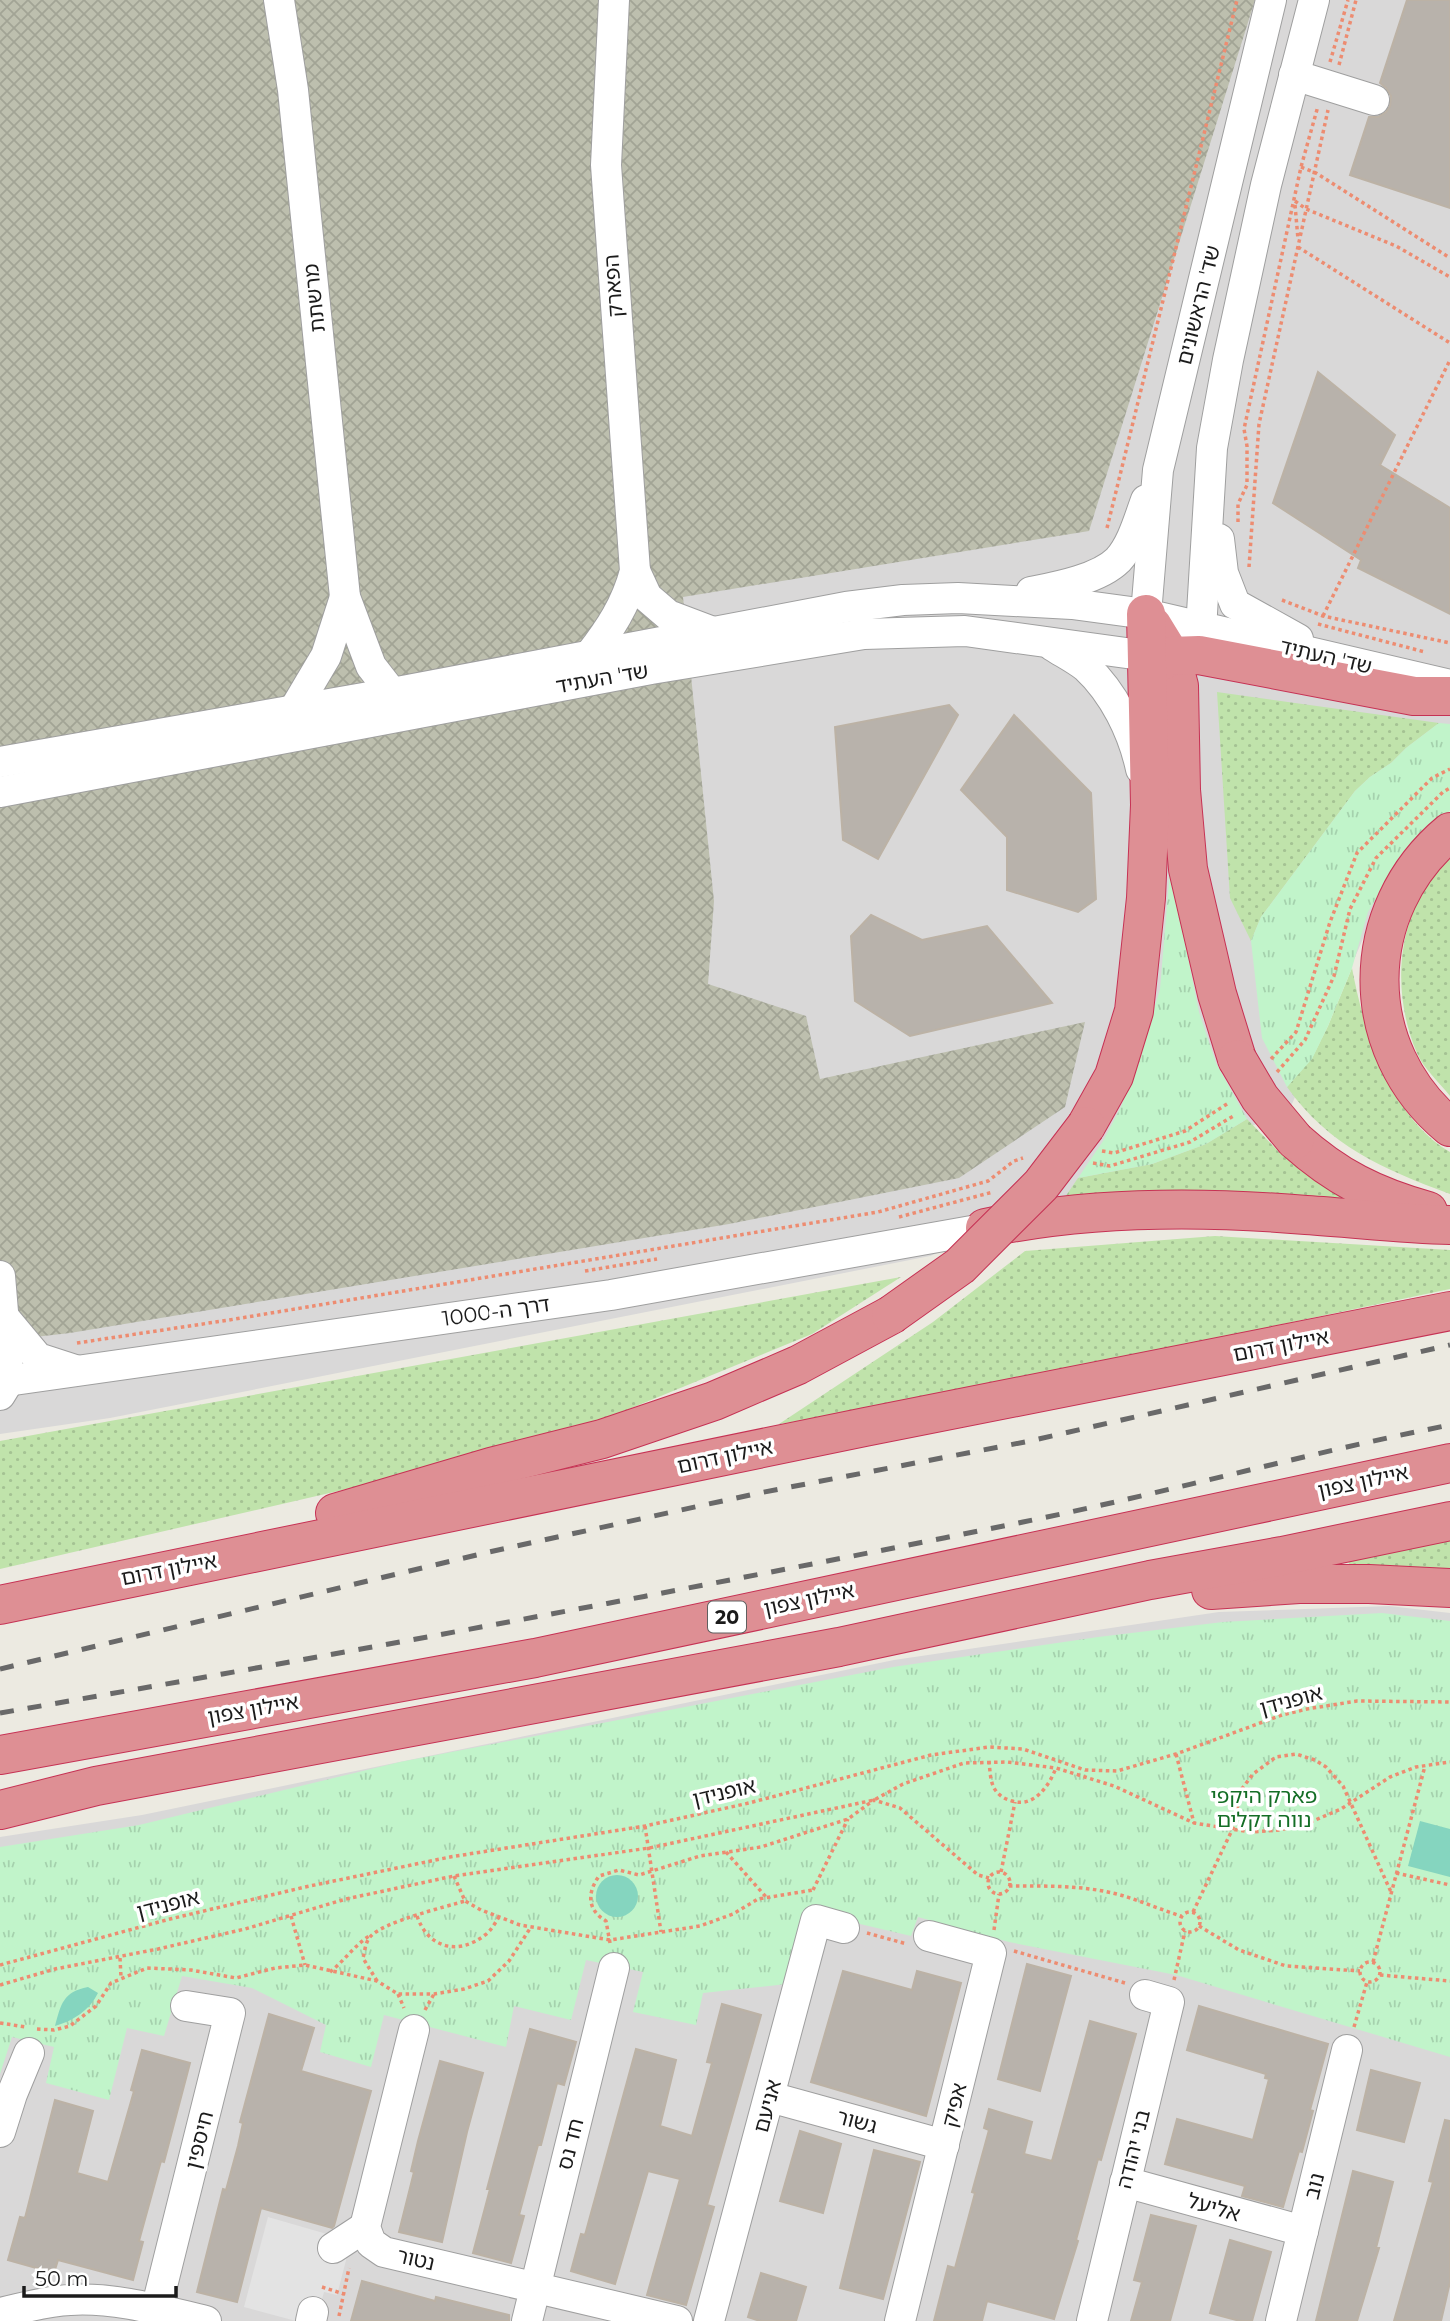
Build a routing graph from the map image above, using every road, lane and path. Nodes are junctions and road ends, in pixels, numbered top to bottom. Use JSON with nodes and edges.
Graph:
{"nodes":[{"id":1,"x":279,"y":0,"type":"edge"},
{"id":2,"x":614,"y":0,"type":"edge"},
{"id":3,"x":1237,"y":0,"type":"edge"},
{"id":4,"x":1271,"y":0,"type":"edge"},
{"id":5,"x":1314,"y":0,"type":"edge"},
{"id":6,"x":1348,"y":0,"type":"edge"},
{"id":7,"x":1356,"y":0,"type":"edge"},
{"id":8,"x":1294,"y":75,"type":"junction"},
{"id":9,"x":1328,"y":86,"type":"junction"},
{"id":10,"x":1374,"y":100,"type":"dead end"},
{"id":11,"x":1301,"y":167,"type":"junction"},
{"id":12,"x":1315,"y":173,"type":"junction"},
{"id":13,"x":1266,"y":185,"type":"junction"},
{"id":14,"x":1295,"y":201,"type":"junction"},
{"id":15,"x":1306,"y":209,"type":"junction"},
{"id":16,"x":1298,"y":247,"type":"junction"},
{"id":17,"x":1450,"y":258,"type":"edge"},
{"id":18,"x":1450,"y":277,"type":"edge"},
{"id":19,"x":1450,"y":343,"type":"edge"},
{"id":20,"x":1450,"y":360,"type":"edge"},
{"id":21,"x":1212,"y":448,"type":"junction"},
{"id":22,"x":1158,"y":470,"type":"junction"},
{"id":23,"x":1238,"y":527,"type":"dead end"},
{"id":24,"x":1103,"y":569,"type":"junction"},
{"id":25,"x":635,"y":572,"type":"junction"},
{"id":26,"x":1272,"y":596,"type":"dead end"},
{"id":27,"x":345,"y":597,"type":"junction"},
{"id":28,"x":992,"y":599,"type":"junction"},
{"id":29,"x":1235,"y":604,"type":"junction"},
{"id":30,"x":1146,"y":614,"type":"junction"},
{"id":31,"x":1323,"y":616,"type":"junction"},
{"id":32,"x":1307,"y":621,"type":"dead end"},
{"id":33,"x":713,"y":632,"type":"junction"},
{"id":34,"x":1044,"y":640,"type":"junction"},
{"id":35,"x":1450,"y":643,"type":"edge"},
{"id":36,"x":1425,"y":651,"type":"dead end"},
{"id":37,"x":1172,"y":652,"type":"junction"},
{"id":38,"x":589,"y":656,"type":"junction"},
{"id":39,"x":1335,"y":658,"type":"junction"},
{"id":40,"x":1450,"y":685,"type":"edge"},
{"id":41,"x":392,"y":693,"type":"junction"},
{"id":42,"x":1450,"y":696,"type":"edge"},
{"id":43,"x":294,"y":710,"type":"junction"},
{"id":44,"x":0,"y":762,"type":"edge"},
{"id":45,"x":1450,"y":769,"type":"edge"},
{"id":46,"x":1450,"y":788,"type":"edge"},
{"id":47,"x":0,"y":792,"type":"edge"},
{"id":48,"x":1150,"y":805,"type":"junction"},
{"id":49,"x":1450,"y":832,"type":"edge"},
{"id":50,"x":1246,"y":1073,"type":"junction"},
{"id":51,"x":1273,"y":1077,"type":"dead end"},
{"id":52,"x":1238,"y":1113,"type":"dead end"},
{"id":53,"x":1450,"y":1127,"type":"edge"},
{"id":54,"x":1089,"y":1145,"type":"junction"},
{"id":55,"x":1033,"y":1154,"type":"dead end"},
{"id":56,"x":994,"y":1191,"type":"dead end"},
{"id":57,"x":1450,"y":1217,"type":"edge"},
{"id":58,"x":888,"y":1220,"type":"dead end"},
{"id":59,"x":1450,"y":1225,"type":"edge"},
{"id":60,"x":983,"y":1228,"type":"joint"},
{"id":61,"x":658,"y":1259,"type":"dead end"},
{"id":62,"x":576,"y":1273,"type":"dead end"},
{"id":63,"x":0,"y":1276,"type":"edge"},
{"id":64,"x":1450,"y":1311,"type":"edge"},
{"id":65,"x":3,"y":1316,"type":"junction"},
{"id":66,"x":77,"y":1357,"type":"junction"},
{"id":67,"x":3,"y":1386,"type":"edge"},
{"id":68,"x":1450,"y":1463,"type":"edge"},
{"id":69,"x":1450,"y":1521,"type":"edge"},
{"id":70,"x":95,"y":1584,"type":"junction"},
{"id":71,"x":1450,"y":1588,"type":"edge"},
{"id":72,"x":0,"y":1605,"type":"edge"},
{"id":73,"x":839,"y":1647,"type":"junction"},
{"id":74,"x":1450,"y":1702,"type":"edge"},
{"id":75,"x":1176,"y":1754,"type":"junction"},
{"id":76,"x":0,"y":1755,"type":"edge"},
{"id":77,"x":989,"y":1761,"type":"junction"},
{"id":78,"x":1450,"y":1762,"type":"edge"},
{"id":79,"x":1425,"y":1766,"type":"junction"},
{"id":80,"x":1056,"y":1768,"type":"junction"},
{"id":81,"x":96,"y":1786,"type":"junction"},
{"id":82,"x":0,"y":1797,"type":"edge"},
{"id":83,"x":874,"y":1800,"type":"junction"},
{"id":84,"x":1015,"y":1802,"type":"junction"},
{"id":85,"x":1352,"y":1802,"type":"junction"},
{"id":86,"x":0,"y":1810,"type":"edge"},
{"id":87,"x":848,"y":1819,"type":"junction"},
{"id":88,"x":1194,"y":1823,"type":"junction"},
{"id":89,"x":645,"y":1826,"type":"junction"},
{"id":90,"x":1233,"y":1828,"type":"junction"},
{"id":91,"x":649,"y":1848,"type":"junction"},
{"id":92,"x":726,"y":1852,"type":"junction"},
{"id":93,"x":1001,"y":1872,"type":"junction"},
{"id":94,"x":651,"y":1873,"type":"junction"},
{"id":95,"x":1396,"y":1873,"type":"junction"},
{"id":96,"x":454,"y":1876,"type":"junction"},
{"id":97,"x":989,"y":1878,"type":"junction"},
{"id":98,"x":1450,"y":1885,"type":"edge"},
{"id":99,"x":1009,"y":1886,"type":"junction"},
{"id":100,"x":813,"y":1890,"type":"junction"},
{"id":101,"x":1391,"y":1892,"type":"junction"},
{"id":102,"x":999,"y":1894,"type":"junction"},
{"id":103,"x":766,"y":1898,"type":"junction"},
{"id":104,"x":465,"y":1901,"type":"junction"},
{"id":105,"x":1194,"y":1912,"type":"junction"},
{"id":106,"x":290,"y":1916,"type":"junction"},
{"id":107,"x":417,"y":1916,"type":"junction"},
{"id":108,"x":1181,"y":1916,"type":"junction"},
{"id":109,"x":499,"y":1917,"type":"junction"},
{"id":110,"x":816,"y":1920,"type":"junction"},
{"id":111,"x":1199,"y":1926,"type":"junction"},
{"id":112,"x":531,"y":1927,"type":"junction"},
{"id":113,"x":844,"y":1928,"type":"joint"},
{"id":114,"x":1185,"y":1931,"type":"junction"},
{"id":115,"x":661,"y":1932,"type":"junction"},
{"id":116,"x":371,"y":1934,"type":"junction"},
{"id":117,"x":929,"y":1936,"type":"joint"},
{"id":118,"x":992,"y":1949,"type":"junction"},
{"id":119,"x":612,"y":1954,"type":"junction"},
{"id":120,"x":120,"y":1958,"type":"junction"},
{"id":121,"x":1373,"y":1962,"type":"junction"},
{"id":122,"x":0,"y":1965,"type":"edge"},
{"id":123,"x":305,"y":1965,"type":"junction"},
{"id":124,"x":1360,"y":1971,"type":"junction"},
{"id":125,"x":330,"y":1972,"type":"junction"},
{"id":126,"x":1380,"y":1975,"type":"junction"},
{"id":127,"x":121,"y":1977,"type":"junction"},
{"id":128,"x":377,"y":1981,"type":"junction"},
{"id":129,"x":1450,"y":1981,"type":"edge"},
{"id":130,"x":1367,"y":1982,"type":"junction"},
{"id":131,"x":0,"y":1985,"type":"edge"},
{"id":132,"x":1157,"y":1998,"type":"junction"},
{"id":133,"x":186,"y":2006,"type":"dead end"},
{"id":134,"x":0,"y":2023,"type":"edge"},
{"id":135,"x":414,"y":2030,"type":"dead end"},
{"id":136,"x":1347,"y":2050,"type":"joint"},
{"id":137,"x":29,"y":2053,"type":"dead end"},
{"id":138,"x":6,"y":2095,"type":"edge"},
{"id":139,"x":769,"y":2097,"type":"junction"},
{"id":140,"x":0,"y":2132,"type":"edge"},
{"id":141,"x":944,"y":2145,"type":"junction"},
{"id":142,"x":1125,"y":2182,"type":"junction"},
{"id":143,"x":1303,"y":2231,"type":"junction"},
{"id":144,"x":368,"y":2235,"type":"junction"},
{"id":145,"x":333,"y":2248,"type":"dead end"},
{"id":146,"x":535,"y":2286,"type":"junction"},
{"id":147,"x":344,"y":2294,"type":"junction"},
{"id":148,"x":156,"y":2310,"type":"junction"},
{"id":149,"x":321,"y":2310,"type":"edge"},
{"id":150,"x":0,"y":2313,"type":"edge"},
{"id":151,"x":99,"y":2321,"type":"edge"},
{"id":152,"x":206,"y":2321,"type":"edge"},
{"id":153,"x":527,"y":2321,"type":"edge"},
{"id":154,"x":677,"y":2321,"type":"edge"},
{"id":155,"x":709,"y":2321,"type":"edge"},
{"id":156,"x":900,"y":2321,"type":"edge"},
{"id":157,"x":1092,"y":2321,"type":"edge"},
{"id":158,"x":1281,"y":2321,"type":"edge"}],
"edges":[{"from":1,"to":27,"type":"street","name":"מרשתת"},
{"from":2,"to":25,"type":"street","name":"הפארק"},
{"from":3,"to":24,"type":"path"},
{"from":4,"to":22,"type":"street","name":"שד' הראשונים"},
{"from":5,"to":8,"type":"street","name":"שד' הראשונים"},
{"from":6,"to":9,"type":"path"},
{"from":7,"to":9,"type":"path"},
{"from":8,"to":9,"type":"street"},
{"from":8,"to":13,"type":"street","name":"שד' הראשונים"},
{"from":9,"to":10,"type":"street"},
{"from":9,"to":11,"type":"path"},
{"from":9,"to":12,"type":"path"},
{"from":11,"to":12,"type":"path"},
{"from":11,"to":14,"type":"path"},
{"from":12,"to":15,"type":"path"},
{"from":12,"to":17,"type":"path"},
{"from":13,"to":14,"type":"path"},
{"from":13,"to":21,"type":"street","name":"שד' הראשונים"},
{"from":14,"to":15,"type":"path"},
{"from":14,"to":16,"type":"path"},
{"from":14,"to":23,"type":"path"},
{"from":15,"to":16,"type":"path"},
{"from":15,"to":18,"type":"path"},
{"from":16,"to":19,"type":"path"},
{"from":16,"to":29,"type":"path"},
{"from":20,"to":31,"type":"path"},
{"from":21,"to":29,"type":"street"},
{"from":21,"to":37,"type":"street"},
{"from":22,"to":24,"type":"street"},
{"from":22,"to":30,"type":"street","name":"שד' הראשונים"},
{"from":24,"to":28,"type":"street"},
{"from":25,"to":33,"type":"street","name":"הפארק"},
{"from":25,"to":38,"type":"street","name":"הפארק"},
{"from":26,"to":31,"type":"path"},
{"from":27,"to":41,"type":"street","name":"מרשתת"},
{"from":27,"to":43,"type":"street","name":"מרשתת"},
{"from":28,"to":30,"type":"street","name":"שד' העתיד"},
{"from":28,"to":33,"type":"street","name":"שד' העתיד"},
{"from":29,"to":39,"type":"street"},
{"from":30,"to":37,"type":"highway"},
{"from":30,"to":37,"type":"street","name":"שד' העתיד"},
{"from":31,"to":35,"type":"path"},
{"from":32,"to":36,"type":"path"},
{"from":33,"to":38,"type":"street","name":"שד' העתיד"},
{"from":34,"to":37,"type":"street","name":"שד' העתיד"},
{"from":34,"to":47,"type":"street","name":"שד' העתיד"},
{"from":34,"to":48,"type":"street"},
{"from":37,"to":39,"type":"street","name":"שד' העתיד"},
{"from":37,"to":42,"type":"highway"},
{"from":37,"to":48,"type":"highway"},
{"from":37,"to":50,"type":"highway"},
{"from":38,"to":41,"type":"street","name":"שד' העתיד"},
{"from":39,"to":40,"type":"street","name":"שד' העתיד"},
{"from":41,"to":43,"type":"street","name":"שד' העתיד"},
{"from":43,"to":44,"type":"street","name":"שד' העתיד"},
{"from":45,"to":50,"type":"path"},
{"from":46,"to":51,"type":"path"},
{"from":48,"to":54,"type":"highway"},
{"from":49,"to":53,"type":"highway"},
{"from":50,"to":54,"type":"path"},
{"from":50,"to":57,"type":"highway","bridge":true},
{"from":52,"to":54,"type":"path"},
{"from":54,"to":70,"type":"highway","bridge":true},
{"from":55,"to":66,"type":"path"},
{"from":56,"to":58,"type":"path"},
{"from":59,"to":60,"type":"highway"},
{"from":60,"to":66,"type":"street","name":"דרך ה-1000"},
{"from":61,"to":62,"type":"path"},
{"from":63,"to":65,"type":"street"},
{"from":64,"to":70,"type":"highway","name":"איילון דרום"},
{"from":65,"to":66,"type":"street"},
{"from":65,"to":67,"type":"street"},
{"from":66,"to":67,"type":"street","name":"דרך ה-1000"},
{"from":68,"to":76,"type":"highway","name":"איילון צפון","number":"20"},
{"from":69,"to":73,"type":"highway"},
{"from":70,"to":72,"type":"highway","name":"איילון דרום"},
{"from":71,"to":73,"type":"highway"},
{"from":73,"to":81,"type":"highway"},
{"from":74,"to":75,"type":"path","name":"אופנידן"},
{"from":75,"to":88,"type":"path"},
{"from":75,"to":89,"type":"path","name":"אופנידן"},
{"from":77,"to":80,"type":"path"},
{"from":77,"to":83,"type":"path"},
{"from":77,"to":84,"type":"path"},
{"from":78,"to":79,"type":"path"},
{"from":79,"to":85,"type":"path"},
{"from":79,"to":95,"type":"path"},
{"from":80,"to":84,"type":"path"},
{"from":80,"to":88,"type":"path"},
{"from":81,"to":82,"type":"highway"},
{"from":81,"to":86,"type":"highway"},
{"from":83,"to":87,"type":"path"},
{"from":83,"to":91,"type":"path"},
{"from":83,"to":97,"type":"path"},
{"from":84,"to":93,"type":"path"},
{"from":85,"to":90,"type":"path"},
{"from":85,"to":90,"type":"path"},
{"from":85,"to":101,"type":"path"},
{"from":87,"to":92,"type":"path"},
{"from":87,"to":100,"type":"path"},
{"from":88,"to":90,"type":"path"},
{"from":89,"to":91,"type":"path"},
{"from":89,"to":122,"type":"path","name":"אופנידן"},
{"from":90,"to":105,"type":"path"},
{"from":91,"to":94,"type":"path"},
{"from":91,"to":96,"type":"path"},
{"from":92,"to":94,"type":"path"},
{"from":92,"to":103,"type":"path"},
{"from":93,"to":97,"type":"path"},
{"from":93,"to":99,"type":"path"},
{"from":94,"to":115,"type":"path"},
{"from":94,"to":119,"type":"path"},
{"from":95,"to":98,"type":"path"},
{"from":95,"to":101,"type":"path"},
{"from":96,"to":104,"type":"path"},
{"from":96,"to":106,"type":"path"},
{"from":97,"to":102,"type":"path"},
{"from":99,"to":102,"type":"path"},
{"from":99,"to":108,"type":"path"},
{"from":100,"to":103,"type":"path"},
{"from":100,"to":110,"type":"path"},
{"from":101,"to":121,"type":"path"},
{"from":102,"to":118,"type":"path"},
{"from":103,"to":115,"type":"path"},
{"from":104,"to":107,"type":"path"},
{"from":104,"to":109,"type":"path"},
{"from":105,"to":108,"type":"path"},
{"from":105,"to":111,"type":"path"},
{"from":106,"to":120,"type":"path"},
{"from":106,"to":123,"type":"path"},
{"from":107,"to":109,"type":"path"},
{"from":107,"to":116,"type":"path"},
{"from":108,"to":114,"type":"path"},
{"from":109,"to":112,"type":"path"},
{"from":110,"to":113,"type":"street"},
{"from":110,"to":139,"type":"street","name":"אניעם"},
{"from":111,"to":114,"type":"path"},
{"from":111,"to":124,"type":"path"},
{"from":112,"to":119,"type":"path"},
{"from":112,"to":128,"type":"path"},
{"from":113,"to":117,"type":"path"},
{"from":114,"to":132,"type":"path"},
{"from":115,"to":119,"type":"path"},
{"from":116,"to":125,"type":"path"},
{"from":116,"to":128,"type":"path"},
{"from":117,"to":118,"type":"street"},
{"from":118,"to":132,"type":"path"},
{"from":118,"to":141,"type":"street","name":"אפיק"},
{"from":119,"to":146,"type":"street","name":"חד נס"},
{"from":120,"to":127,"type":"path"},
{"from":120,"to":131,"type":"path"},
{"from":121,"to":124,"type":"path"},
{"from":121,"to":126,"type":"path"},
{"from":123,"to":125,"type":"path"},
{"from":123,"to":127,"type":"path"},
{"from":124,"to":130,"type":"path"},
{"from":125,"to":128,"type":"path"},
{"from":126,"to":129,"type":"path"},
{"from":126,"to":130,"type":"path"},
{"from":127,"to":134,"type":"path"},
{"from":130,"to":136,"type":"path"},
{"from":132,"to":142,"type":"street","name":"בני יהודה"},
{"from":133,"to":148,"type":"street","name":"חיספין"},
{"from":135,"to":144,"type":"street"},
{"from":136,"to":143,"type":"street","name":"נוב"},
{"from":137,"to":138,"type":"street"},
{"from":138,"to":140,"type":"street"},
{"from":139,"to":141,"type":"street","name":"גשור"},
{"from":139,"to":155,"type":"street","name":"אניעם"},
{"from":141,"to":156,"type":"street","name":"אפיק"},
{"from":142,"to":143,"type":"street","name":"אליעל"},
{"from":142,"to":157,"type":"street","name":"בני יהודה"},
{"from":143,"to":158,"type":"street","name":"נוב"},
{"from":144,"to":145,"type":"street"},
{"from":144,"to":146,"type":"street","name":"נטור"},
{"from":144,"to":147,"type":"path"},
{"from":146,"to":153,"type":"street","name":"חד נס"},
{"from":146,"to":154,"type":"street","name":"נטור"},
{"from":147,"to":149,"type":"path"},
{"from":147,"to":149,"type":"path"},
{"from":148,"to":150,"type":"street"},
{"from":148,"to":151,"type":"street"},
{"from":148,"to":152,"type":"street"}]}
